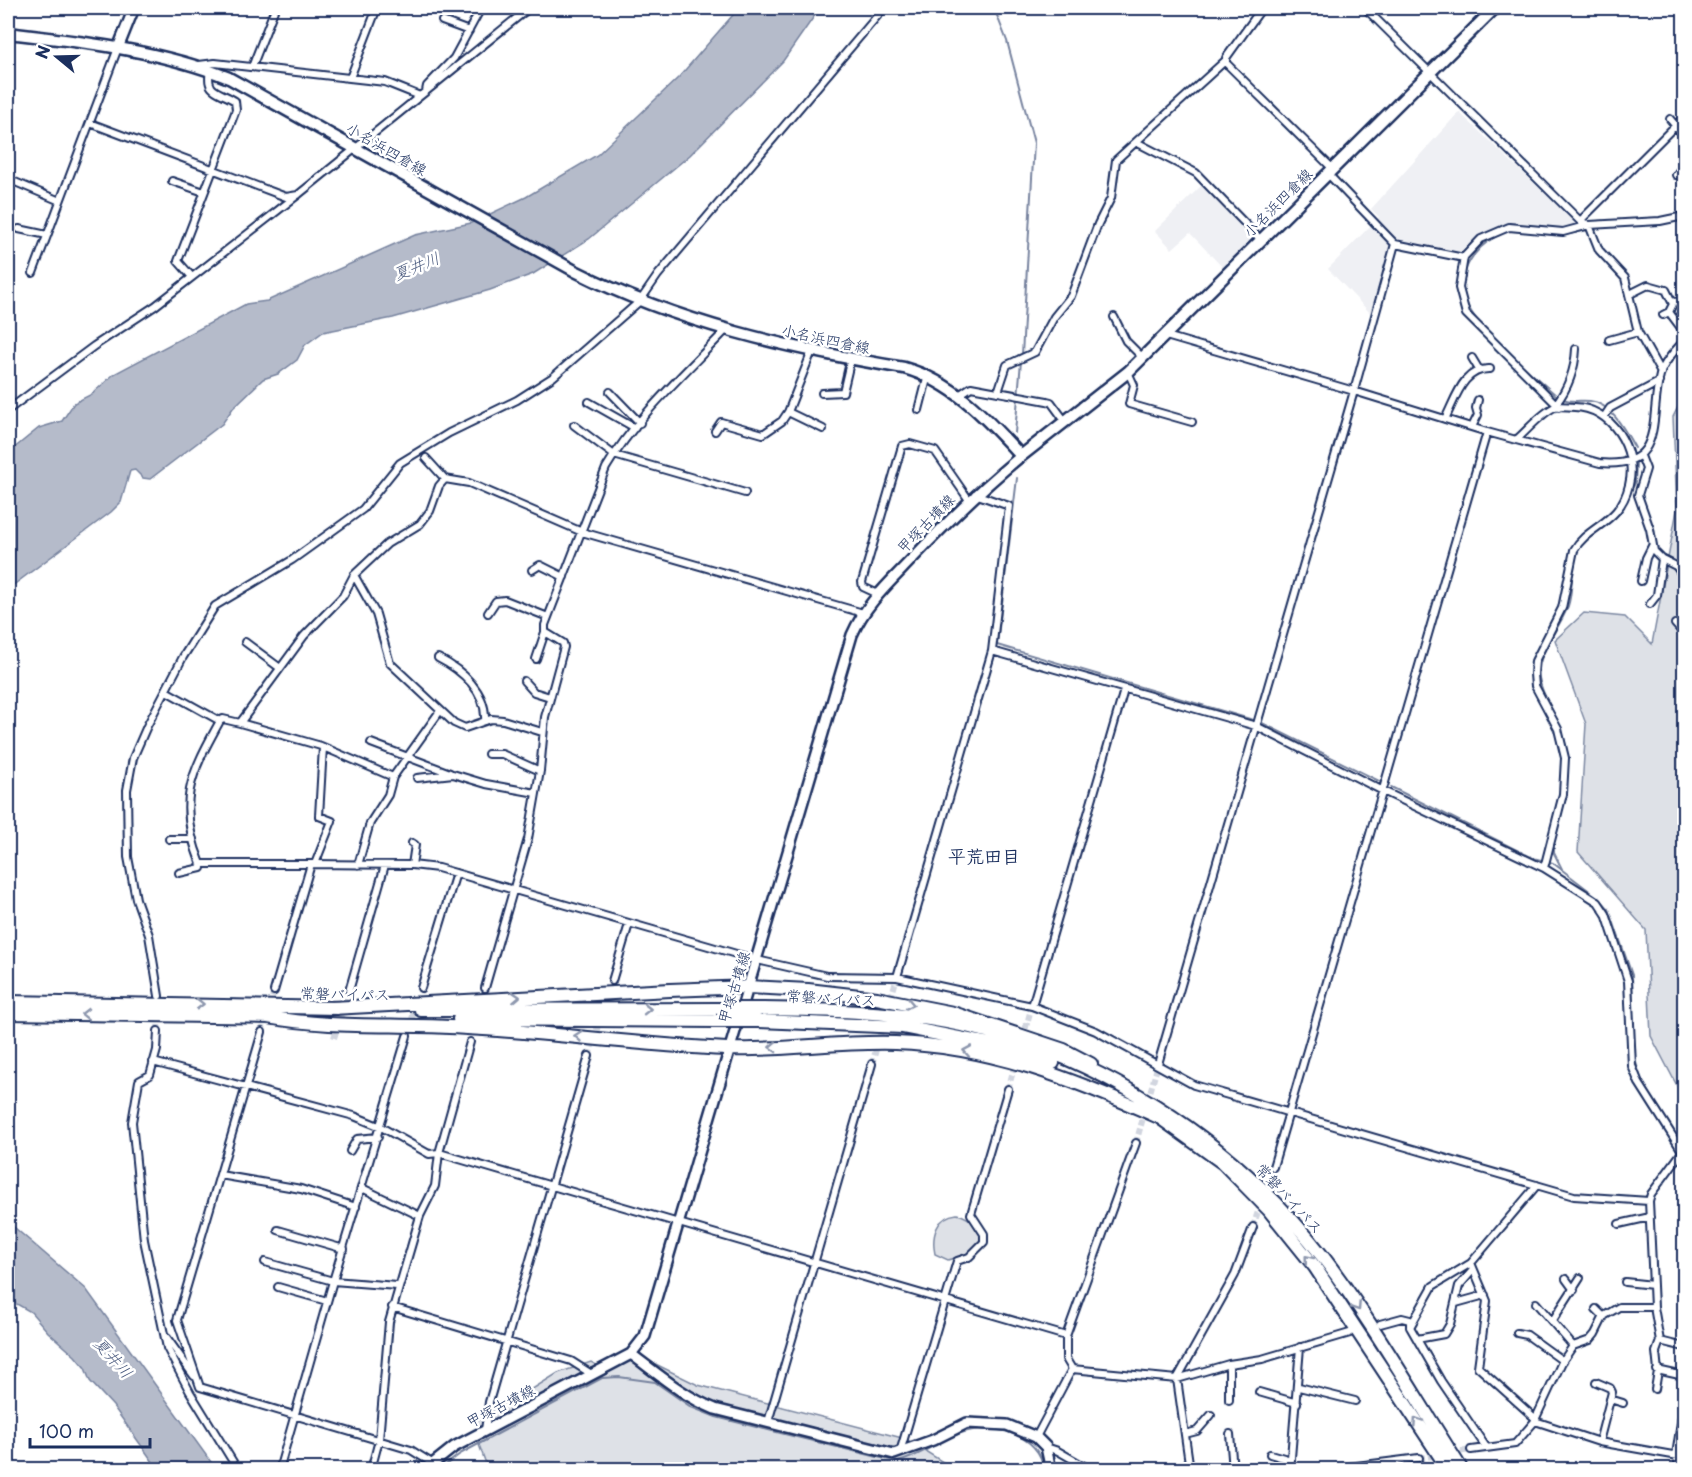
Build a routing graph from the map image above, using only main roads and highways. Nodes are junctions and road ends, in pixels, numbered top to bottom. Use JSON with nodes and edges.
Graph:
{"nodes":[{"id":1,"x":134,"y":8,"type":"edge"},
{"id":2,"x":1495,"y":8,"type":"edge"},
{"id":3,"x":8,"y":33,"type":"edge"},
{"id":4,"x":118,"y":48,"type":"junction"},
{"id":5,"x":1021,"y":456,"type":"junction"},
{"id":6,"x":748,"y":987,"type":"junction"},
{"id":7,"x":8,"y":1002,"type":"edge"},
{"id":8,"x":332,"y":1008,"type":"junction"},
{"id":9,"x":142,"y":1009,"type":"junction"},
{"id":10,"x":8,"y":1013,"type":"edge"},
{"id":11,"x":718,"y":1015,"type":"junction"},
{"id":12,"x":760,"y":1015,"type":"junction"},
{"id":13,"x":268,"y":1017,"type":"junction"},
{"id":14,"x":730,"y":1049,"type":"junction"},
{"id":15,"x":1161,"y":1118,"type":"junction"},
{"id":16,"x":1189,"y":1127,"type":"junction"},
{"id":17,"x":631,"y":1354,"type":"junction"},
{"id":18,"x":428,"y":1466,"type":"edge"},
{"id":19,"x":1051,"y":1470,"type":"edge"},
{"id":20,"x":1449,"y":1470,"type":"edge"},
{"id":21,"x":1462,"y":1470,"type":"edge"}],
"edges":[{"from":1,"to":4,"type":"main road"},
{"from":2,"to":5,"type":"main road","name":"小名浜四倉線"},
{"from":3,"to":4,"type":"main road","name":"小名浜四倉線"},
{"from":4,"to":5,"type":"main road","name":"小名浜四倉線"},
{"from":5,"to":6,"type":"main road","name":"甲塚古墳線"},
{"from":8,"to":6,"type":"highway","one_way":true},
{"from":6,"to":14,"type":"main road","name":"甲塚古墳線"},
{"from":6,"to":16,"type":"highway","one_way":true},
{"from":7,"to":9,"type":"highway","name":"常磐バイパス"},
{"from":9,"to":8,"type":"highway","name":"常磐バイパス","one_way":true},
{"from":8,"to":11,"type":"highway","name":"常磐バイパス","one_way":true},
{"from":9,"to":10,"type":"highway","name":"常磐バイパス","one_way":true},
{"from":9,"to":13,"type":"highway","name":"常磐バイパス"},
{"from":11,"to":12,"type":"highway","name":"常磐バイパス","bridge":true},
{"from":11,"to":13,"type":"highway","name":"常磐バイパス"},
{"from":12,"to":15,"type":"highway","name":"常磐バイパス"},
{"from":12,"to":16,"type":"highway","name":"常磐バイパス"},
{"from":14,"to":13,"type":"highway","one_way":true},
{"from":15,"to":14,"type":"highway","one_way":true},
{"from":14,"to":17,"type":"main road","name":"甲塚古墳線"},
{"from":20,"to":15,"type":"highway","name":"常磐バイパス","one_way":true},
{"from":16,"to":21,"type":"highway","name":"常磐バイパス","one_way":true},
{"from":17,"to":18,"type":"main road","name":"甲塚古墳線"},
{"from":17,"to":19,"type":"main road"}]}
